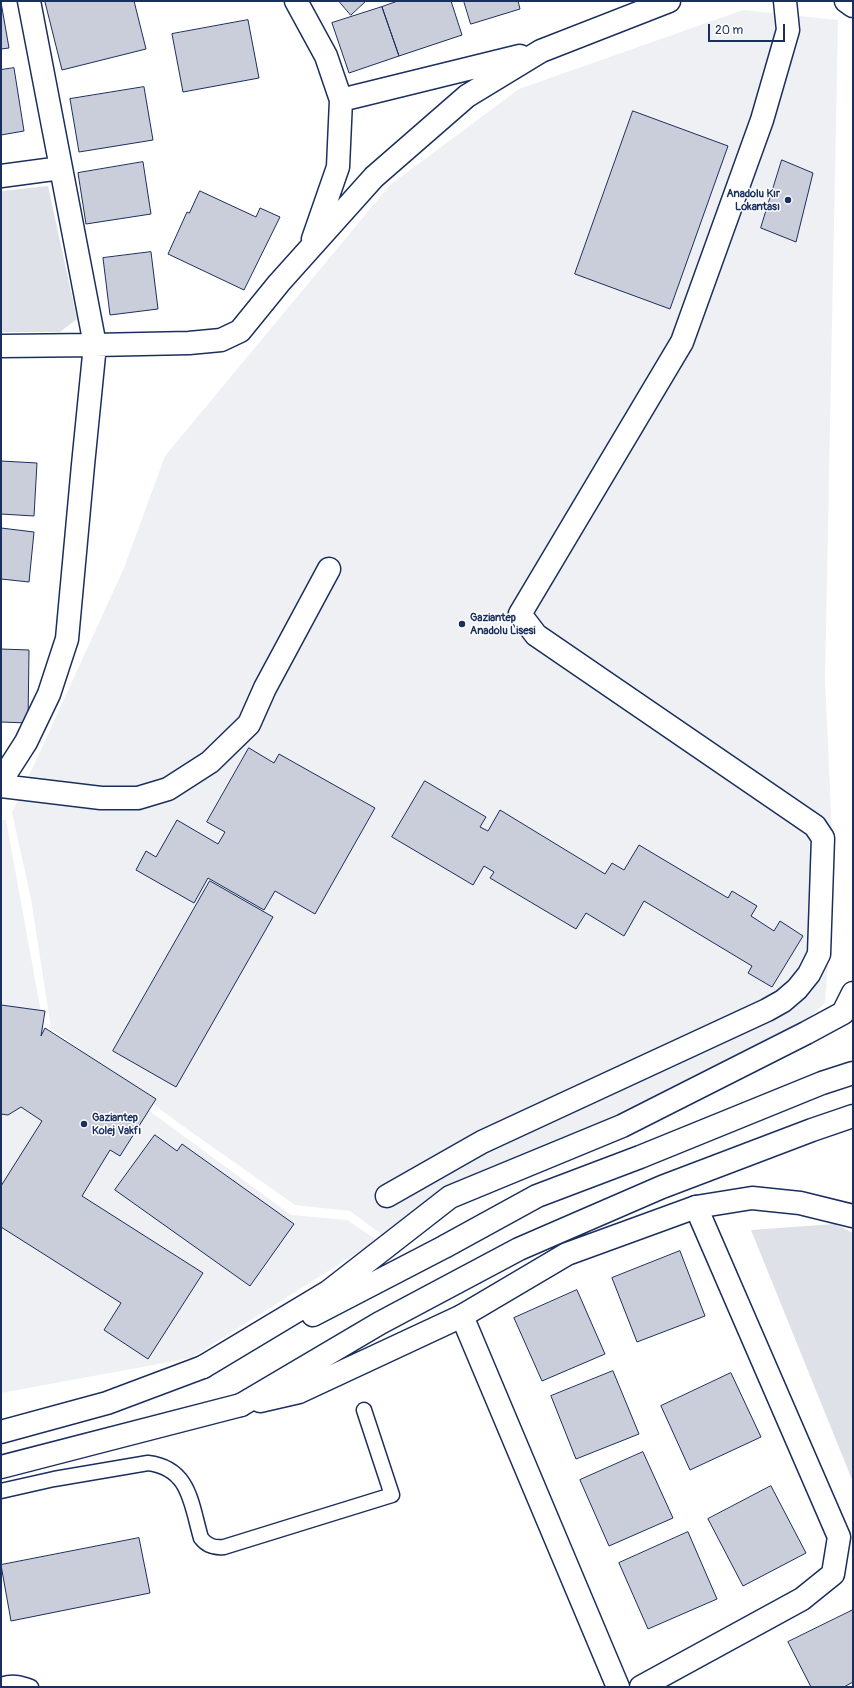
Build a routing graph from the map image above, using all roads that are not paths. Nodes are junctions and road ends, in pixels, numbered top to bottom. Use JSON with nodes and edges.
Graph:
{"nodes":[{"id":1,"x":29,"y":1,"type":"edge"},
{"id":2,"x":296,"y":1,"type":"edge"},
{"id":3,"x":669,"y":1,"type":"edge"},
{"id":4,"x":785,"y":1,"type":"edge"},
{"id":5,"x":846,"y":1,"type":"edge"},
{"id":6,"x":853,"y":6,"type":"edge"},
{"id":7,"x":541,"y":51,"type":"junction"},
{"id":8,"x":341,"y":100,"type":"junction"},
{"id":9,"x":61,"y":168,"type":"junction"},
{"id":10,"x":1,"y":176,"type":"edge"},
{"id":11,"x":309,"y":250,"type":"junction"},
{"id":12,"x":95,"y":345,"type":"junction"},
{"id":13,"x":1,"y":346,"type":"edge"},
{"id":14,"x":329,"y":569,"type":"dead end"},
{"id":15,"x":1,"y":781,"type":"edge"},
{"id":16,"x":1,"y":786,"type":"edge"},
{"id":17,"x":853,"y":993,"type":"edge"},
{"id":18,"x":853,"y":1072,"type":"edge"},
{"id":19,"x":853,"y":1116,"type":"edge"},
{"id":20,"x":387,"y":1196,"type":"dead end"},
{"id":21,"x":696,"y":1207,"type":"junction"},
{"id":22,"x":853,"y":1216,"type":"edge"},
{"id":23,"x":462,"y":1316,"type":"junction"},
{"id":24,"x":203,"y":1367,"type":"junction"},
{"id":25,"x":241,"y":1405,"type":"junction"},
{"id":26,"x":364,"y":1410,"type":"dead end"},
{"id":27,"x":1,"y":1432,"type":"edge"},
{"id":28,"x":1,"y":1467,"type":"edge"},
{"id":29,"x":1,"y":1492,"type":"edge"},
{"id":30,"x":1,"y":1685,"type":"edge"},
{"id":31,"x":31,"y":1687,"type":"edge"},
{"id":32,"x":618,"y":1687,"type":"edge"},
{"id":33,"x":641,"y":1687,"type":"edge"}],
"edges":[{"from":1,"to":9,"type":"main road"},
{"from":2,"to":8,"type":"main road"},
{"from":3,"to":7,"type":"main road"},
{"from":4,"to":20,"type":"main road"},
{"from":5,"to":6,"type":"main road"},
{"from":7,"to":8,"type":"main road"},
{"from":7,"to":11,"type":"main road"},
{"from":8,"to":11,"type":"main road"},
{"from":9,"to":10,"type":"main road"},
{"from":9,"to":12,"type":"main road"},
{"from":11,"to":12,"type":"main road"},
{"from":12,"to":13,"type":"main road"},
{"from":12,"to":15,"type":"main road"},
{"from":14,"to":16,"type":"main road"},
{"from":17,"to":24,"type":"main road"},
{"from":18,"to":24,"type":"main road"},
{"from":19,"to":25,"type":"main road"},
{"from":21,"to":22,"type":"main road"},
{"from":21,"to":23,"type":"main road"},
{"from":21,"to":33,"type":"main road"},
{"from":23,"to":25,"type":"main road"},
{"from":23,"to":32,"type":"main road"},
{"from":24,"to":27,"type":"main road"},
{"from":25,"to":28,"type":"main road"},
{"from":26,"to":29,"type":"lane"},
{"from":30,"to":31,"type":"lane"}]}
